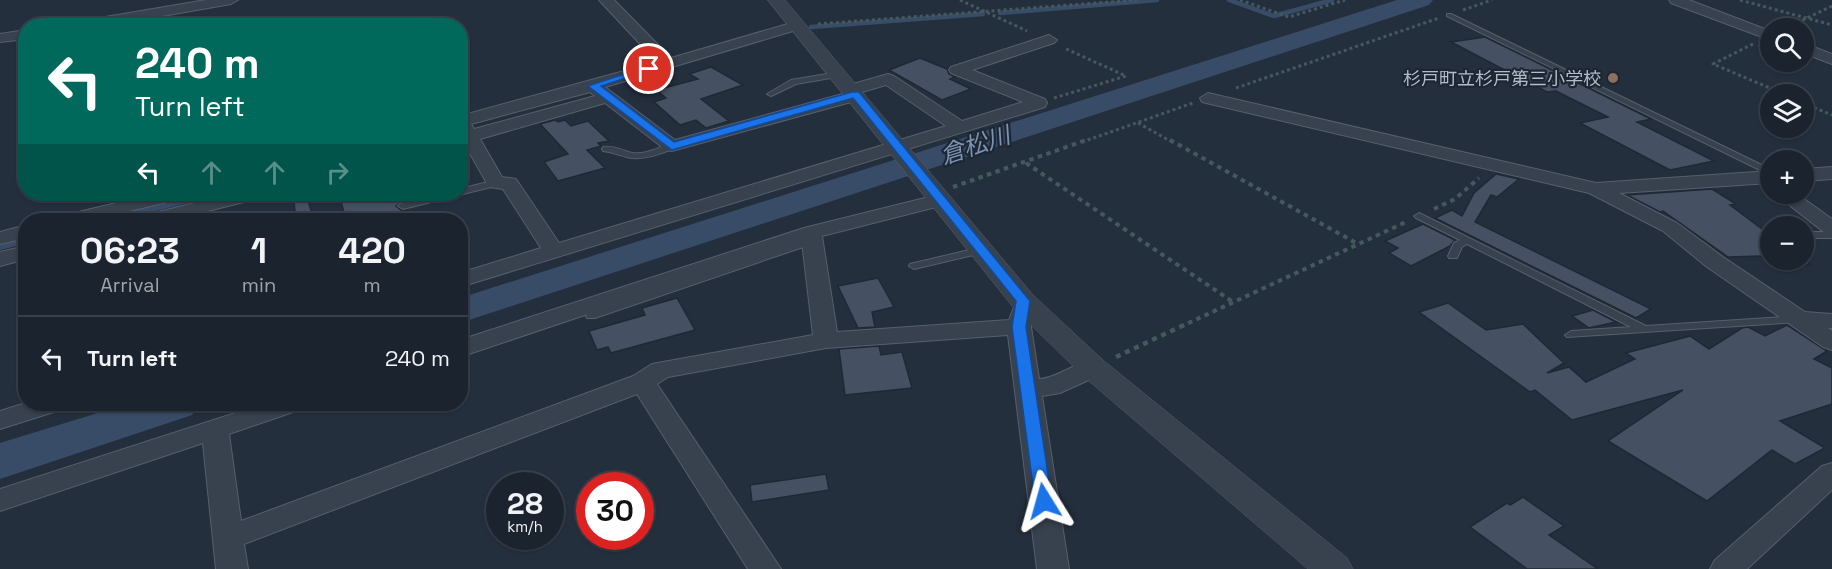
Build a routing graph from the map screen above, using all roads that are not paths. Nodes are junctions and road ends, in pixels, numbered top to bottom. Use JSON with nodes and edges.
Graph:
{"nodes":[{"id":1,"x":231,"y":0,"type":"edge"},
{"id":2,"x":606,"y":0,"type":"edge"},
{"id":3,"x":776,"y":0,"type":"edge"},
{"id":4,"x":1676,"y":0,"type":"edge"},
{"id":5,"x":184,"y":4,"type":"edge"},
{"id":6,"x":1449,"y":15,"type":"dead end"},
{"id":7,"x":115,"y":18,"type":"edge"},
{"id":8,"x":798,"y":25,"type":"junction"},
{"id":9,"x":18,"y":35,"type":"edge"},
{"id":10,"x":1760,"y":36,"type":"edge"},
{"id":11,"x":0,"y":38,"type":"edge"},
{"id":12,"x":1048,"y":40,"type":"dead end"},
{"id":13,"x":1814,"y":52,"type":"edge"},
{"id":14,"x":1832,"y":59,"type":"edge"},
{"id":15,"x":668,"y":64,"type":"junction"},
{"id":16,"x":839,"y":74,"type":"junction"},
{"id":17,"x":593,"y":86,"type":"junction"},
{"id":18,"x":854,"y":92,"type":"junction"},
{"id":19,"x":771,"y":94,"type":"dead end"},
{"id":20,"x":609,"y":98,"type":"junction"},
{"id":21,"x":1208,"y":98,"type":"dead end"},
{"id":22,"x":958,"y":127,"type":"junction"},
{"id":23,"x":468,"y":128,"type":"edge"},
{"id":24,"x":468,"y":129,"type":"edge"},
{"id":25,"x":468,"y":138,"type":"edge"},
{"id":26,"x":672,"y":146,"type":"junction"},
{"id":27,"x":898,"y":146,"type":"junction"},
{"id":28,"x":606,"y":149,"type":"dead end"},
{"id":29,"x":1760,"y":173,"type":"edge"},
{"id":30,"x":1832,"y":173,"type":"edge"},
{"id":31,"x":1814,"y":174,"type":"edge"},
{"id":32,"x":1760,"y":178,"type":"edge"},
{"id":33,"x":496,"y":183,"type":"junction"},
{"id":34,"x":1596,"y":189,"type":"junction"},
{"id":35,"x":468,"y":190,"type":"edge"},
{"id":36,"x":934,"y":190,"type":"junction"},
{"id":37,"x":148,"y":201,"type":"edge"},
{"id":38,"x":225,"y":201,"type":"edge"},
{"id":39,"x":424,"y":201,"type":"edge"},
{"id":40,"x":1798,"y":204,"type":"edge"},
{"id":41,"x":403,"y":206,"type":"dead end"},
{"id":42,"x":98,"y":213,"type":"edge"},
{"id":43,"x":176,"y":213,"type":"edge"},
{"id":44,"x":1419,"y":216,"type":"road end"},
{"id":45,"x":1832,"y":229,"type":"edge"},
{"id":46,"x":18,"y":233,"type":"edge"},
{"id":47,"x":1814,"y":235,"type":"edge"},
{"id":48,"x":1832,"y":235,"type":"edge"},
{"id":49,"x":812,"y":237,"type":"junction"},
{"id":50,"x":0,"y":238,"type":"edge"},
{"id":51,"x":1468,"y":240,"type":"junction"},
{"id":52,"x":554,"y":250,"type":"junction"},
{"id":53,"x":982,"y":250,"type":"junction"},
{"id":54,"x":18,"y":254,"type":"edge"},
{"id":55,"x":1453,"y":256,"type":"dead end"},
{"id":56,"x":0,"y":259,"type":"edge"},
{"id":57,"x":914,"y":266,"type":"dead end"},
{"id":58,"x":468,"y":277,"type":"edge"},
{"id":59,"x":1021,"y":314,"type":"junction"},
{"id":60,"x":591,"y":316,"type":"dead end"},
{"id":61,"x":1799,"y":319,"type":"junction"},
{"id":62,"x":1832,"y":321,"type":"edge"},
{"id":63,"x":1645,"y":330,"type":"junction"},
{"id":64,"x":1571,"y":335,"type":"dead end"},
{"id":65,"x":826,"y":340,"type":"junction"},
{"id":66,"x":1832,"y":342,"type":"edge"},
{"id":67,"x":468,"y":346,"type":"edge"},
{"id":68,"x":1093,"y":368,"type":"junction"},
{"id":69,"x":642,"y":382,"type":"junction"},
{"id":70,"x":1028,"y":388,"type":"junction"},
{"id":71,"x":29,"y":411,"type":"edge"},
{"id":72,"x":268,"y":411,"type":"edge"},
{"id":73,"x":0,"y":420,"type":"edge"},
{"id":74,"x":215,"y":428,"type":"junction"},
{"id":75,"x":1832,"y":473,"type":"edge"},
{"id":76,"x":0,"y":500,"type":"edge"},
{"id":77,"x":228,"y":538,"type":"junction"},
{"id":78,"x":232,"y":569,"type":"edge"},
{"id":79,"x":765,"y":569,"type":"edge"},
{"id":80,"x":1053,"y":569,"type":"edge"},
{"id":81,"x":1334,"y":569,"type":"edge"},
{"id":82,"x":1726,"y":569,"type":"edge"}],
"edges":[{"from":1,"to":5,"type":"street"},
{"from":2,"to":15,"type":"street"},
{"from":3,"to":8,"type":"street"},
{"from":4,"to":10,"type":"street"},
{"from":5,"to":7,"type":"street"},
{"from":6,"to":29,"type":"lane"},
{"from":8,"to":15,"type":"street"},
{"from":8,"to":16,"type":"street"},
{"from":9,"to":11,"type":"street"},
{"from":12,"to":22,"type":"street"},
{"from":13,"to":14,"type":"street"},
{"from":15,"to":17,"type":"street"},
{"from":16,"to":18,"type":"street"},
{"from":16,"to":19,"type":"lane"},
{"from":17,"to":20,"type":"street"},
{"from":17,"to":23,"type":"street"},
{"from":18,"to":22,"type":"street"},
{"from":18,"to":26,"type":"street"},
{"from":18,"to":27,"type":"street"},
{"from":20,"to":24,"type":"street"},
{"from":20,"to":26,"type":"street"},
{"from":21,"to":34,"type":"street"},
{"from":22,"to":27,"type":"street"},
{"from":25,"to":33,"type":"street"},
{"from":26,"to":28,"type":"lane"},
{"from":27,"to":36,"type":"street"},
{"from":27,"to":52,"type":"street"},
{"from":30,"to":31,"type":"street"},
{"from":32,"to":34,"type":"street"},
{"from":33,"to":35,"type":"lane"},
{"from":33,"to":52,"type":"street"},
{"from":34,"to":61,"type":"street"},
{"from":36,"to":49,"type":"street"},
{"from":36,"to":53,"type":"street"},
{"from":37,"to":42,"type":"street"},
{"from":38,"to":43,"type":"street"},
{"from":39,"to":41,"type":"lane"},
{"from":40,"to":45,"type":"street"},
{"from":44,"to":51,"type":"lane"},
{"from":46,"to":50,"type":"street"},
{"from":47,"to":48,"type":"lane"},
{"from":49,"to":60,"type":"lane"},
{"from":49,"to":65,"type":"street"},
{"from":49,"to":67,"type":"street"},
{"from":51,"to":55,"type":"lane"},
{"from":51,"to":63,"type":"lane"},
{"from":52,"to":58,"type":"street"},
{"from":53,"to":57,"type":"lane"},
{"from":53,"to":59,"type":"street"},
{"from":54,"to":56,"type":"street"},
{"from":59,"to":65,"type":"street"},
{"from":59,"to":68,"type":"street"},
{"from":59,"to":70,"type":"street"},
{"from":61,"to":62,"type":"street"},
{"from":61,"to":63,"type":"lane"},
{"from":61,"to":66,"type":"street"},
{"from":63,"to":64,"type":"lane"},
{"from":65,"to":69,"type":"street"},
{"from":68,"to":70,"type":"street"},
{"from":68,"to":81,"type":"street"},
{"from":69,"to":77,"type":"street"},
{"from":69,"to":79,"type":"street"},
{"from":70,"to":80,"type":"street"},
{"from":71,"to":73,"type":"street"},
{"from":72,"to":74,"type":"street"},
{"from":74,"to":76,"type":"street"},
{"from":74,"to":77,"type":"street"},
{"from":75,"to":82,"type":"street"},
{"from":77,"to":78,"type":"street"}]}
